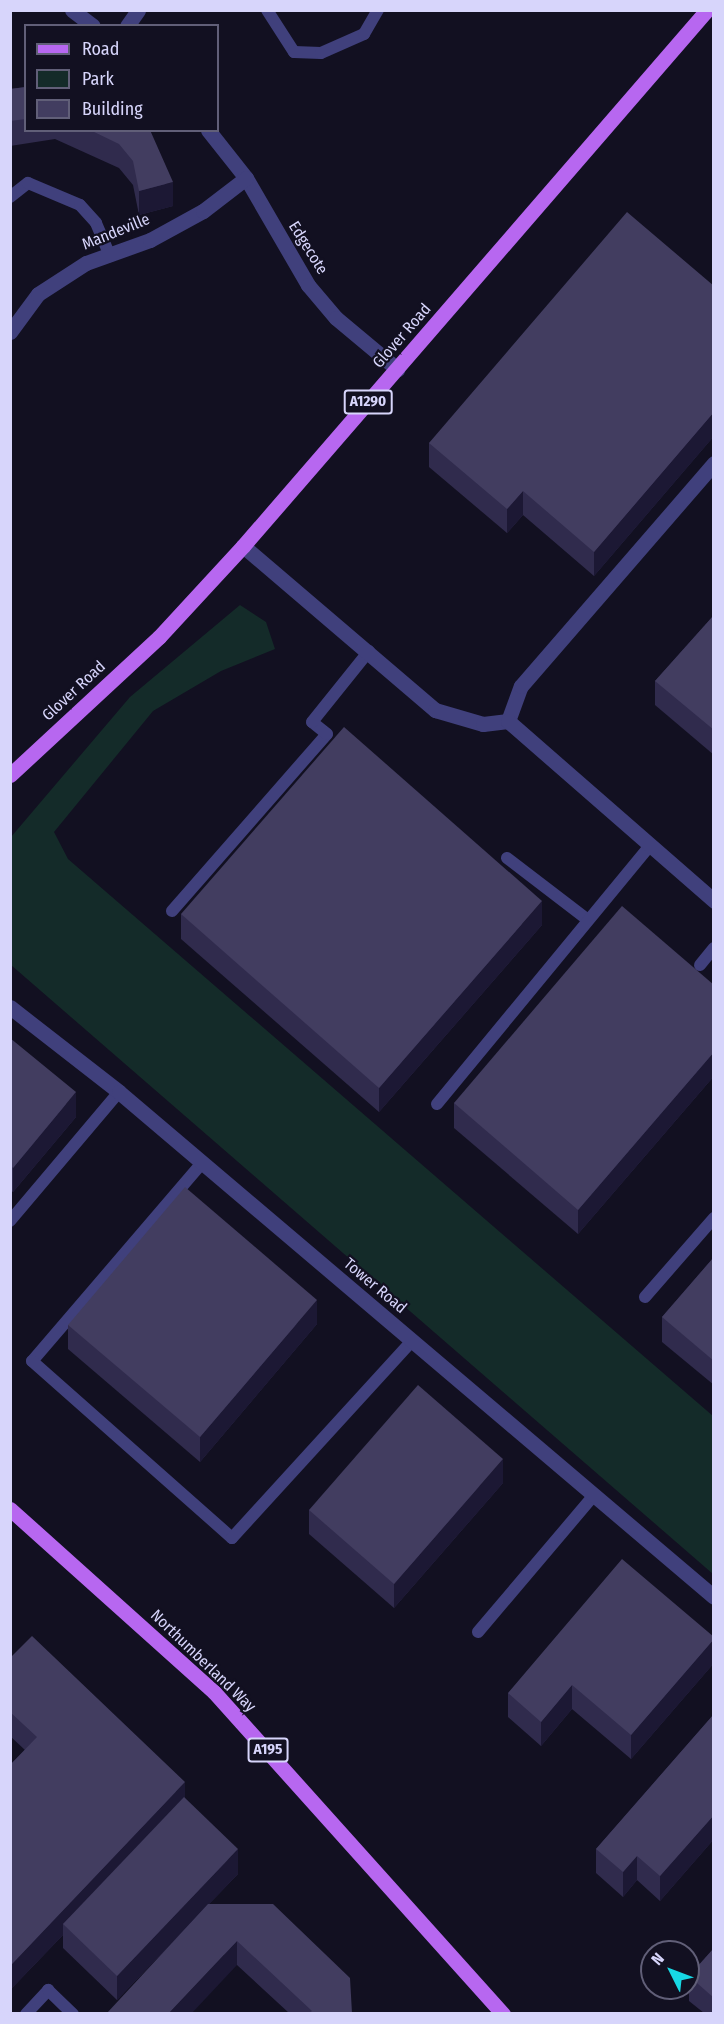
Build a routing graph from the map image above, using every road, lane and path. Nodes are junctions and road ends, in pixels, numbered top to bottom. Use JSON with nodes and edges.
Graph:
{"nodes":[{"id":1,"x":72,"y":10,"type":"edge"},
{"id":2,"x":138,"y":10,"type":"edge"},
{"id":3,"x":267,"y":10,"type":"edge"},
{"id":4,"x":378,"y":10,"type":"edge"},
{"id":5,"x":707,"y":10,"type":"edge"},
{"id":6,"x":90,"y":24,"type":"edge"},
{"id":7,"x":128,"y":24,"type":"edge"},
{"id":8,"x":210,"y":132,"type":"edge"},
{"id":9,"x":246,"y":178,"type":"junction"},
{"id":10,"x":10,"y":197,"type":"edge"},
{"id":11,"x":110,"y":256,"type":"junction"},
{"id":12,"x":10,"y":332,"type":"edge"},
{"id":13,"x":397,"y":369,"type":"junction"},
{"id":14,"x":714,"y":463,"type":"edge"},
{"id":15,"x":243,"y":546,"type":"junction"},
{"id":16,"x":369,"y":651,"type":"junction"},
{"id":17,"x":508,"y":721,"type":"junction"},
{"id":18,"x":10,"y":775,"type":"edge"},
{"id":19,"x":650,"y":846,"type":"junction"},
{"id":20,"x":507,"y":858,"type":"dead end"},
{"id":21,"x":714,"y":901,"type":"edge"},
{"id":22,"x":172,"y":911,"type":"dead end"},
{"id":23,"x":588,"y":920,"type":"junction"},
{"id":24,"x":714,"y":948,"type":"edge"},
{"id":25,"x":700,"y":965,"type":"dead end"},
{"id":26,"x":10,"y":1007,"type":"edge"},
{"id":27,"x":119,"y":1092,"type":"junction"},
{"id":28,"x":437,"y":1104,"type":"dead end"},
{"id":29,"x":202,"y":1163,"type":"junction"},
{"id":30,"x":12,"y":1216,"type":"edge"},
{"id":31,"x":714,"y":1218,"type":"edge"},
{"id":32,"x":645,"y":1297,"type":"dead end"},
{"id":33,"x":412,"y":1341,"type":"junction"},
{"id":34,"x":594,"y":1495,"type":"junction"},
{"id":35,"x":10,"y":1509,"type":"edge"},
{"id":36,"x":714,"y":1597,"type":"edge"},
{"id":37,"x":478,"y":1632,"type":"dead end"},
{"id":38,"x":26,"y":2013,"type":"edge"},
{"id":39,"x":73,"y":2013,"type":"edge"},
{"id":40,"x":503,"y":2013,"type":"edge"}],
"edges":[{"from":1,"to":6,"type":"street"},
{"from":2,"to":7,"type":"street"},
{"from":3,"to":4,"type":"lane"},
{"from":5,"to":13,"type":"main road","name":"Glover Road","number":"A1290"},
{"from":8,"to":9,"type":"street","name":"Edgecote"},
{"from":9,"to":11,"type":"street","name":"Mandeville"},
{"from":9,"to":13,"type":"street","name":"Edgecote"},
{"from":10,"to":11,"type":"lane"},
{"from":11,"to":12,"type":"street","name":"Mandeville"},
{"from":13,"to":15,"type":"main road","name":"Glover Road","number":"A1290"},
{"from":14,"to":17,"type":"street"},
{"from":15,"to":16,"type":"street"},
{"from":15,"to":18,"type":"main road","name":"Glover Road","number":"A1290"},
{"from":16,"to":17,"type":"street"},
{"from":16,"to":22,"type":"lane"},
{"from":17,"to":19,"type":"street"},
{"from":19,"to":21,"type":"street"},
{"from":19,"to":23,"type":"lane"},
{"from":20,"to":23,"type":"lane"},
{"from":23,"to":28,"type":"lane"},
{"from":24,"to":25,"type":"lane"},
{"from":26,"to":27,"type":"street","name":"Tower Road"},
{"from":27,"to":29,"type":"street","name":"Tower Road"},
{"from":27,"to":30,"type":"lane"},
{"from":29,"to":33,"type":"street","name":"Tower Road"},
{"from":29,"to":33,"type":"lane"},
{"from":31,"to":32,"type":"lane"},
{"from":33,"to":34,"type":"street","name":"Tower Road"},
{"from":34,"to":36,"type":"street","name":"Tower Road"},
{"from":34,"to":37,"type":"lane"},
{"from":35,"to":40,"type":"main road","name":"Northumberland Way","number":"A195"},
{"from":38,"to":39,"type":"lane"}]}
